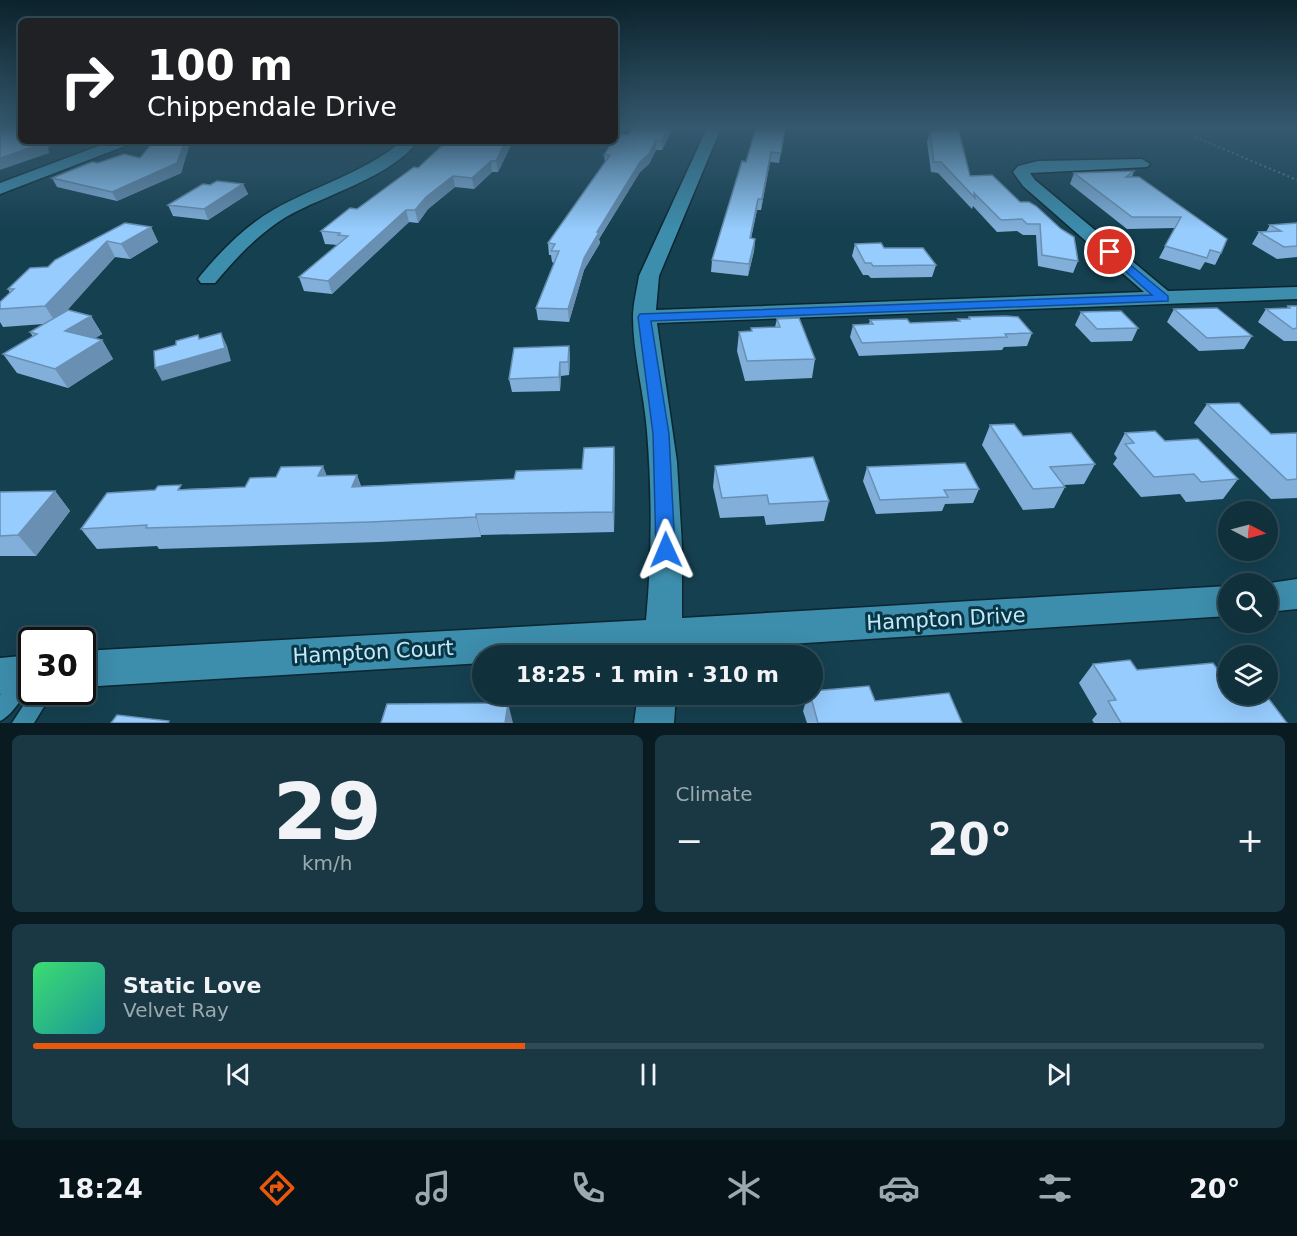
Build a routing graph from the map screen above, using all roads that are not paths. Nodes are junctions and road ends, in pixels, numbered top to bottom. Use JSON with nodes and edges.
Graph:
{"nodes":[{"id":1,"x":71,"y":162,"type":"edge"},
{"id":2,"x":384,"y":162,"type":"edge"},
{"id":3,"x":699,"y":162,"type":"edge"},
{"id":4,"x":1142,"y":164,"type":"dead end"},
{"id":5,"x":0,"y":189,"type":"edge"},
{"id":6,"x":208,"y":279,"type":"dead end"},
{"id":7,"x":1297,"y":293,"type":"edge"},
{"id":8,"x":1163,"y":298,"type":"junction"},
{"id":9,"x":644,"y":317,"type":"junction"},
{"id":10,"x":1297,"y":594,"type":"edge"},
{"id":11,"x":1278,"y":596,"type":"edge"},
{"id":12,"x":1218,"y":602,"type":"edge"},
{"id":13,"x":662,"y":645,"type":"edge"},
{"id":14,"x":472,"y":653,"type":"edge"},
{"id":15,"x":96,"y":668,"type":"edge"},
{"id":16,"x":18,"y":688,"type":"edge"},
{"id":17,"x":23,"y":705,"type":"edge"},
{"id":18,"x":656,"y":705,"type":"edge"},
{"id":19,"x":0,"y":711,"type":"edge"},
{"id":20,"x":21,"y":723,"type":"edge"},
{"id":21,"x":654,"y":723,"type":"edge"}],
"edges":[{"from":1,"to":5,"type":"street"},
{"from":2,"to":6,"type":"street"},
{"from":3,"to":9,"type":"street"},
{"from":4,"to":8,"type":"street"},
{"from":7,"to":8,"type":"street"},
{"from":8,"to":9,"type":"street"},
{"from":9,"to":13,"type":"street"},
{"from":10,"to":11,"type":"street"},
{"from":12,"to":13,"type":"street","name":"Hampton Drive"},
{"from":14,"to":15,"type":"street","name":"Hampton Court"},
{"from":16,"to":19,"type":"lane"},
{"from":17,"to":20,"type":"lane"},
{"from":18,"to":21,"type":"street"}]}
